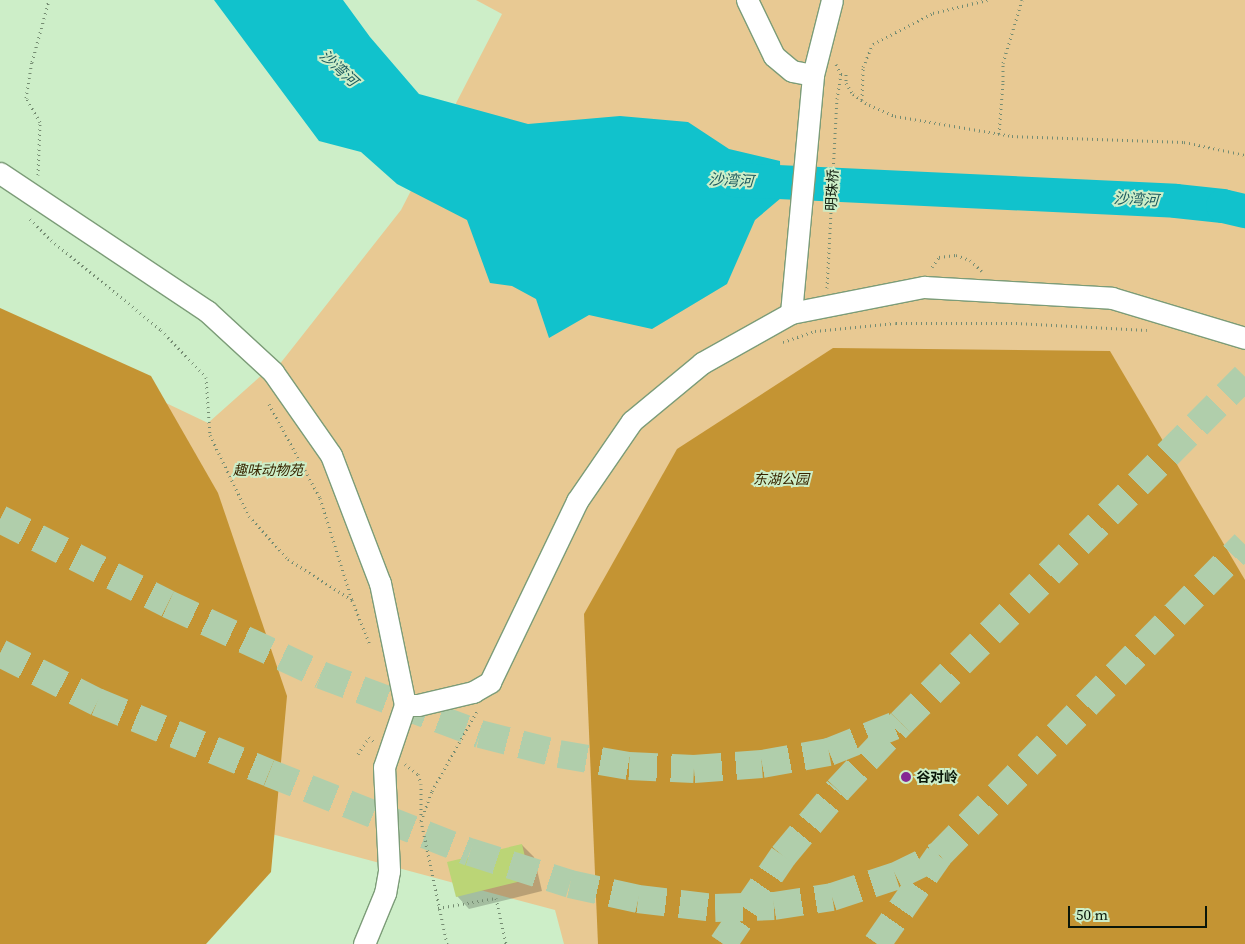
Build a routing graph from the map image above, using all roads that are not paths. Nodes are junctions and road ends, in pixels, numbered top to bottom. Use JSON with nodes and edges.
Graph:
{"nodes":[{"id":1,"x":747,"y":0,"type":"edge"},
{"id":2,"x":832,"y":0,"type":"edge"},
{"id":3,"x":813,"y":75,"type":"junction"},
{"id":4,"x":0,"y":173,"type":"edge"},
{"id":5,"x":791,"y":312,"type":"junction"},
{"id":6,"x":1245,"y":338,"type":"edge"},
{"id":7,"x":405,"y":705,"type":"junction"},
{"id":8,"x":364,"y":944,"type":"edge"}],
"edges":[{"from":1,"to":3,"type":"street"},
{"from":2,"to":3,"type":"street","name":"明珠桥"},
{"from":3,"to":5,"type":"street","name":"明珠桥"},
{"from":4,"to":7,"type":"street"},
{"from":5,"to":6,"type":"street"},
{"from":5,"to":7,"type":"street"},
{"from":7,"to":8,"type":"street"}]}
